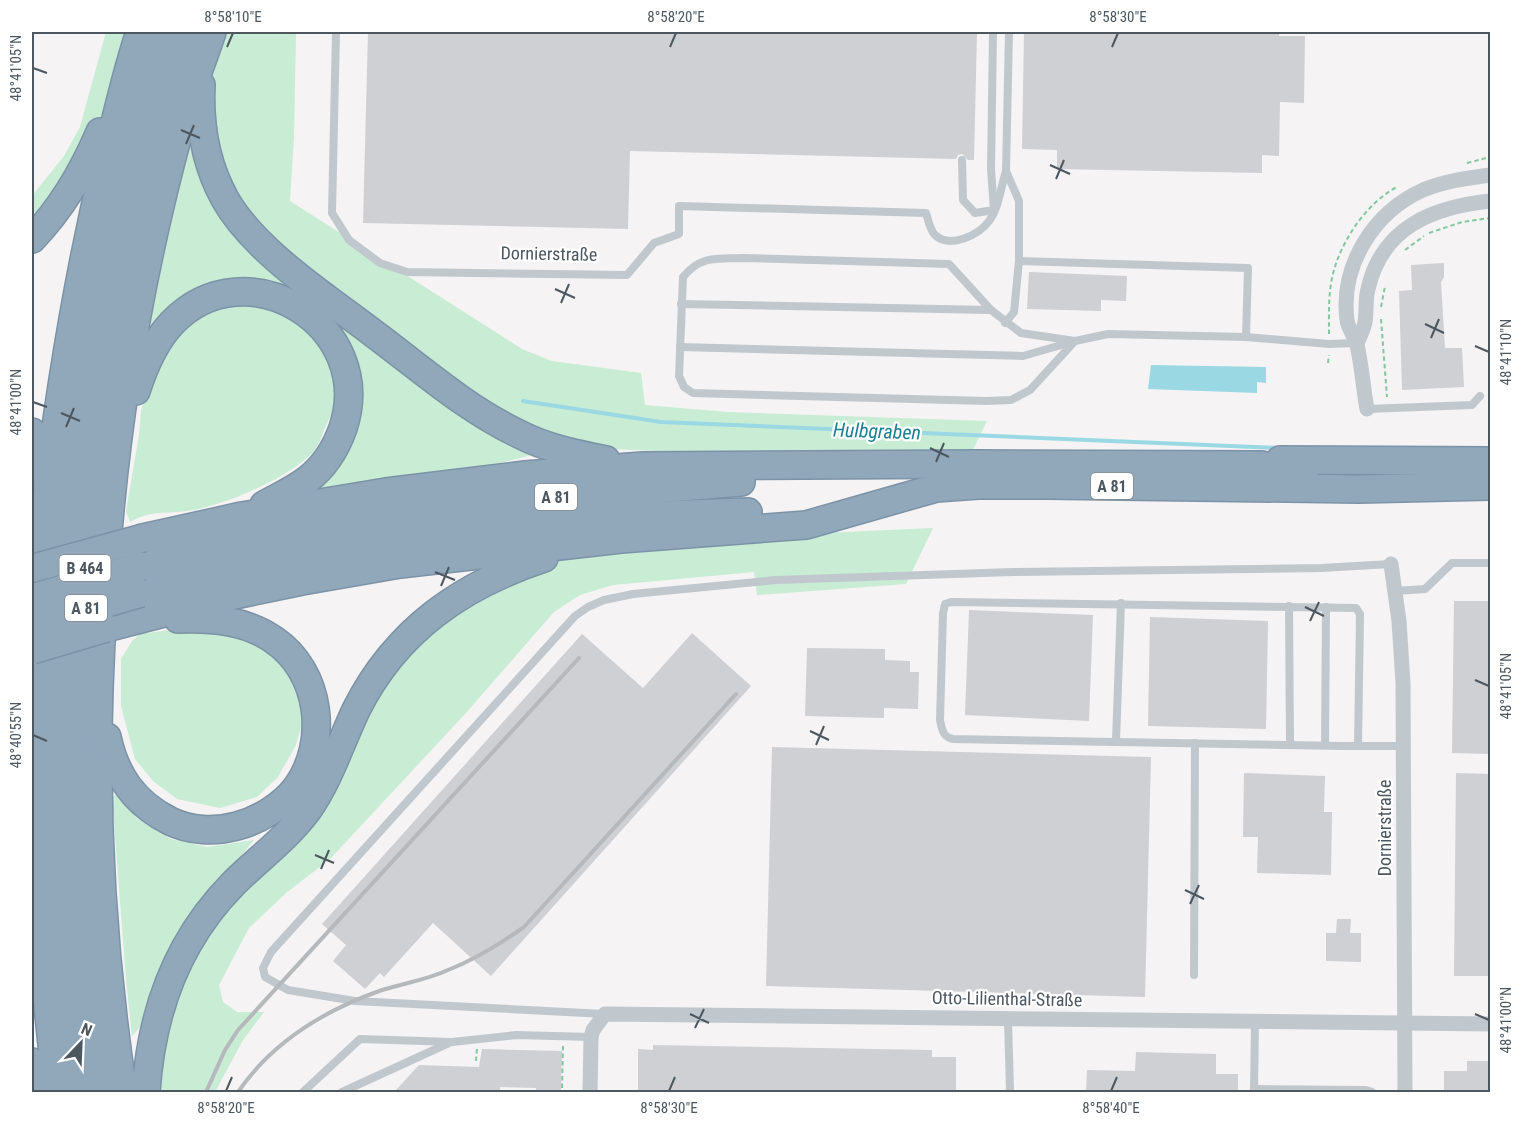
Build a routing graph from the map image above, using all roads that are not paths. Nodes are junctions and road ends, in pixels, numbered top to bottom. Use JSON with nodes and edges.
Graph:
{"nodes":[{"id":1,"x":161,"y":32,"type":"edge"},
{"id":2,"x":187,"y":32,"type":"edge"},
{"id":3,"x":212,"y":32,"type":"edge"},
{"id":4,"x":336,"y":32,"type":"edge"},
{"id":5,"x":993,"y":32,"type":"edge"},
{"id":6,"x":1009,"y":32,"type":"edge"},
{"id":7,"x":138,"y":38,"type":"edge"},
{"id":8,"x":204,"y":57,"type":"junction"},
{"id":9,"x":962,"y":160,"type":"dead end"},
{"id":10,"x":1006,"y":171,"type":"junction"},
{"id":11,"x":1491,"y":175,"type":"edge"},
{"id":12,"x":1491,"y":201,"type":"edge"},
{"id":13,"x":994,"y":210,"type":"junction"},
{"id":14,"x":32,"y":239,"type":"edge"},
{"id":15,"x":1019,"y":261,"type":"junction"},
{"id":16,"x":681,"y":304,"type":"junction"},
{"id":17,"x":991,"y":310,"type":"junction"},
{"id":18,"x":1005,"y":322,"type":"junction"},
{"id":19,"x":1246,"y":338,"type":"junction"},
{"id":20,"x":1075,"y":341,"type":"junction"},
{"id":21,"x":1357,"y":343,"type":"junction"},
{"id":22,"x":680,"y":347,"type":"junction"},
{"id":23,"x":1480,"y":396,"type":"dead end"},
{"id":24,"x":1367,"y":409,"type":"joint"},
{"id":25,"x":32,"y":432,"type":"edge"},
{"id":26,"x":119,"y":434,"type":"junction"},
{"id":27,"x":1491,"y":461,"type":"edge"},
{"id":28,"x":975,"y":464,"type":"junction"},
{"id":29,"x":643,"y":466,"type":"junction"},
{"id":30,"x":1491,"y":474,"type":"edge"},
{"id":31,"x":1404,"y":475,"type":"junction"},
{"id":32,"x":1355,"y":476,"type":"junction"},
{"id":33,"x":1491,"y":486,"type":"edge"},
{"id":34,"x":867,"y":507,"type":"junction"},
{"id":35,"x":243,"y":516,"type":"junction"},
{"id":36,"x":42,"y":531,"type":"junction"},
{"id":37,"x":597,"y":542,"type":"junction"},
{"id":38,"x":1391,"y":564,"type":"joint"},
{"id":39,"x":1491,"y":564,"type":"edge"},
{"id":40,"x":32,"y":568,"type":"edge"},
{"id":41,"x":1395,"y":591,"type":"junction"},
{"id":42,"x":32,"y":598,"type":"edge"},
{"id":43,"x":1121,"y":603,"type":"junction"},
{"id":44,"x":1289,"y":606,"type":"junction"},
{"id":45,"x":1326,"y":607,"type":"junction"},
{"id":46,"x":131,"y":610,"type":"junction"},
{"id":47,"x":32,"y":625,"type":"edge"},
{"id":48,"x":32,"y":650,"type":"edge"},
{"id":49,"x":98,"y":704,"type":"junction"},
{"id":50,"x":1116,"y":741,"type":"junction"},
{"id":51,"x":1195,"y":743,"type":"junction"},
{"id":52,"x":1290,"y":745,"type":"junction"},
{"id":53,"x":1325,"y":746,"type":"junction"},
{"id":54,"x":1358,"y":746,"type":"junction"},
{"id":55,"x":1404,"y":746,"type":"junction"},
{"id":56,"x":32,"y":776,"type":"edge"},
{"id":57,"x":1194,"y":975,"type":"dead end"},
{"id":58,"x":605,"y":1014,"type":"junction"},
{"id":59,"x":1008,"y":1019,"type":"junction"},
{"id":60,"x":1255,"y":1021,"type":"junction"},
{"id":61,"x":1405,"y":1023,"type":"junction"},
{"id":62,"x":1491,"y":1024,"type":"edge"},
{"id":63,"x":591,"y":1037,"type":"junction"},
{"id":64,"x":452,"y":1042,"type":"junction"},
{"id":65,"x":32,"y":1062,"type":"edge"},
{"id":66,"x":1254,"y":1091,"type":"edge"},
{"id":67,"x":44,"y":1092,"type":"edge"},
{"id":68,"x":57,"y":1092,"type":"edge"},
{"id":69,"x":78,"y":1092,"type":"edge"},
{"id":70,"x":102,"y":1092,"type":"edge"},
{"id":71,"x":123,"y":1092,"type":"edge"},
{"id":72,"x":146,"y":1092,"type":"edge"},
{"id":73,"x":304,"y":1092,"type":"edge"},
{"id":74,"x":342,"y":1092,"type":"edge"},
{"id":75,"x":590,"y":1092,"type":"edge"},
{"id":76,"x":1010,"y":1092,"type":"edge"},
{"id":77,"x":1372,"y":1092,"type":"edge"},
{"id":78,"x":1405,"y":1092,"type":"edge"}],
"edges":[{"from":1,"to":69,"type":"highway","number":"B 464"},
{"from":2,"to":70,"type":"highway","number":"B 464"},
{"from":3,"to":8,"type":"highway","number":"B 464"},
{"from":4,"to":13,"type":"lane","name":"Dornierstraße"},
{"from":5,"to":13,"type":"lane"},
{"from":6,"to":10,"type":"lane"},
{"from":7,"to":14,"type":"highway"},
{"from":7,"to":36,"type":"highway","number":"B 464"},
{"from":8,"to":26,"type":"highway","number":"B 464"},
{"from":8,"to":29,"type":"highway"},
{"from":9,"to":13,"type":"lane"},
{"from":10,"to":13,"type":"lane"},
{"from":10,"to":15,"type":"lane"},
{"from":11,"to":21,"type":"street"},
{"from":12,"to":21,"type":"street"},
{"from":15,"to":18,"type":"lane"},
{"from":15,"to":19,"type":"lane"},
{"from":16,"to":17,"type":"lane"},
{"from":16,"to":17,"type":"lane"},
{"from":16,"to":22,"type":"lane"},
{"from":17,"to":18,"type":"lane"},
{"from":18,"to":20,"type":"lane"},
{"from":19,"to":20,"type":"lane"},
{"from":19,"to":21,"type":"lane"},
{"from":20,"to":22,"type":"lane"},
{"from":20,"to":22,"type":"lane"},
{"from":21,"to":24,"type":"street"},
{"from":23,"to":24,"type":"lane"},
{"from":25,"to":36,"type":"highway"},
{"from":26,"to":35,"type":"highway"},
{"from":26,"to":49,"type":"highway","number":"B 464"},
{"from":27,"to":31,"type":"highway","number":"A 81"},
{"from":28,"to":29,"type":"highway"},
{"from":28,"to":32,"type":"highway","number":"A 81"},
{"from":28,"to":46,"type":"highway","number":"A 81"},
{"from":29,"to":35,"type":"highway"},
{"from":30,"to":31,"type":"highway","number":"A 81"},
{"from":31,"to":32,"type":"highway","number":"A 81"},
{"from":31,"to":33,"type":"highway","number":"A 81"},
{"from":32,"to":34,"type":"highway","number":"A 81"},
{"from":34,"to":37,"type":"highway"},
{"from":34,"to":46,"type":"highway","number":"A 81"},
{"from":35,"to":40,"type":"highway","bridge":true},
{"from":36,"to":56,"type":"highway","number":"B 464"},
{"from":37,"to":46,"type":"highway"},
{"from":37,"to":72,"type":"highway"},
{"from":38,"to":41,"type":"street","name":"Dornierstraße"},
{"from":38,"to":58,"type":"lane"},
{"from":39,"to":41,"type":"lane"},
{"from":41,"to":55,"type":"street","name":"Dornierstraße"},
{"from":42,"to":46,"type":"highway","number":"A 81","bridge":true},
{"from":43,"to":44,"type":"lane"},
{"from":43,"to":50,"type":"lane"},
{"from":43,"to":50,"type":"lane"},
{"from":44,"to":45,"type":"lane"},
{"from":44,"to":52,"type":"lane"},
{"from":45,"to":53,"type":"lane"},
{"from":45,"to":54,"type":"lane"},
{"from":46,"to":47,"type":"highway","number":"A 81","bridge":true},
{"from":46,"to":48,"type":"highway","bridge":true},
{"from":46,"to":49,"type":"highway"},
{"from":49,"to":71,"type":"highway","number":"B 464"},
{"from":50,"to":51,"type":"lane"},
{"from":51,"to":52,"type":"lane"},
{"from":51,"to":57,"type":"lane"},
{"from":52,"to":53,"type":"lane"},
{"from":53,"to":54,"type":"lane"},
{"from":54,"to":55,"type":"lane"},
{"from":55,"to":61,"type":"street","name":"Dornierstraße"},
{"from":56,"to":68,"type":"highway","number":"B 464"},
{"from":58,"to":59,"type":"street","name":"Otto-Lilienthal-Straße"},
{"from":58,"to":63,"type":"street"},
{"from":59,"to":60,"type":"street","name":"Otto-Lilienthal-Straße"},
{"from":59,"to":76,"type":"lane"},
{"from":60,"to":61,"type":"street","name":"Otto-Lilienthal-Straße"},
{"from":60,"to":66,"type":"lane"},
{"from":61,"to":62,"type":"street","name":"Otto-Lilienthal-Straße"},
{"from":61,"to":78,"type":"street","name":"Dornierstraße"},
{"from":63,"to":64,"type":"lane"},
{"from":63,"to":75,"type":"street"},
{"from":64,"to":73,"type":"lane"},
{"from":64,"to":74,"type":"lane"},
{"from":65,"to":67,"type":"highway"},
{"from":66,"to":77,"type":"lane"}]}
